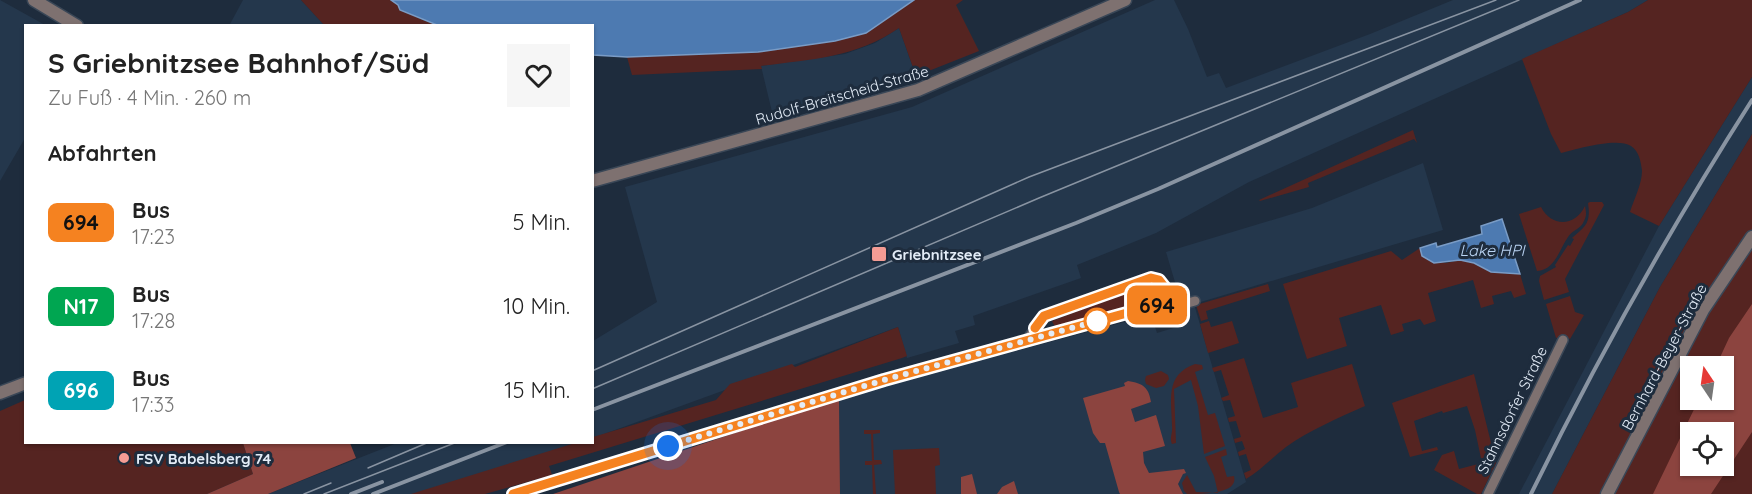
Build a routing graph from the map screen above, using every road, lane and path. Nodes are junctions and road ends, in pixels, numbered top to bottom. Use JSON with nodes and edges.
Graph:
{"nodes":[{"id":1,"x":1125,"y":0,"type":"edge"},
{"id":2,"x":41,"y":2,"type":"edge"},
{"id":3,"x":74,"y":24,"type":"edge"},
{"id":4,"x":594,"y":180,"type":"edge"},
{"id":5,"x":1752,"y":237,"type":"edge"},
{"id":6,"x":1195,"y":301,"type":"dead end"},
{"id":7,"x":1156,"y":305,"type":"junction"},
{"id":8,"x":1027,"y":340,"type":"junction"},
{"id":9,"x":1563,"y":340,"type":"dead end"},
{"id":10,"x":24,"y":383,"type":"edge"},
{"id":11,"x":0,"y":393,"type":"edge"},
{"id":12,"x":513,"y":494,"type":"edge"},
{"id":13,"x":1488,"y":494,"type":"edge"},
{"id":14,"x":1607,"y":494,"type":"edge"}],
"edges":[{"from":1,"to":4,"type":"street","name":"Rudolf-Breitscheid-Straße"},
{"from":2,"to":3,"type":"street"},
{"from":5,"to":14,"type":"street","name":"Bernhard-Beyer-Straße"},
{"from":6,"to":7,"type":"street"},
{"from":7,"to":8,"type":"street"},
{"from":7,"to":8,"type":"street"},
{"from":8,"to":12,"type":"street"},
{"from":9,"to":13,"type":"street","name":"Stahnsdorfer Straße"},
{"from":10,"to":11,"type":"street"}]}
